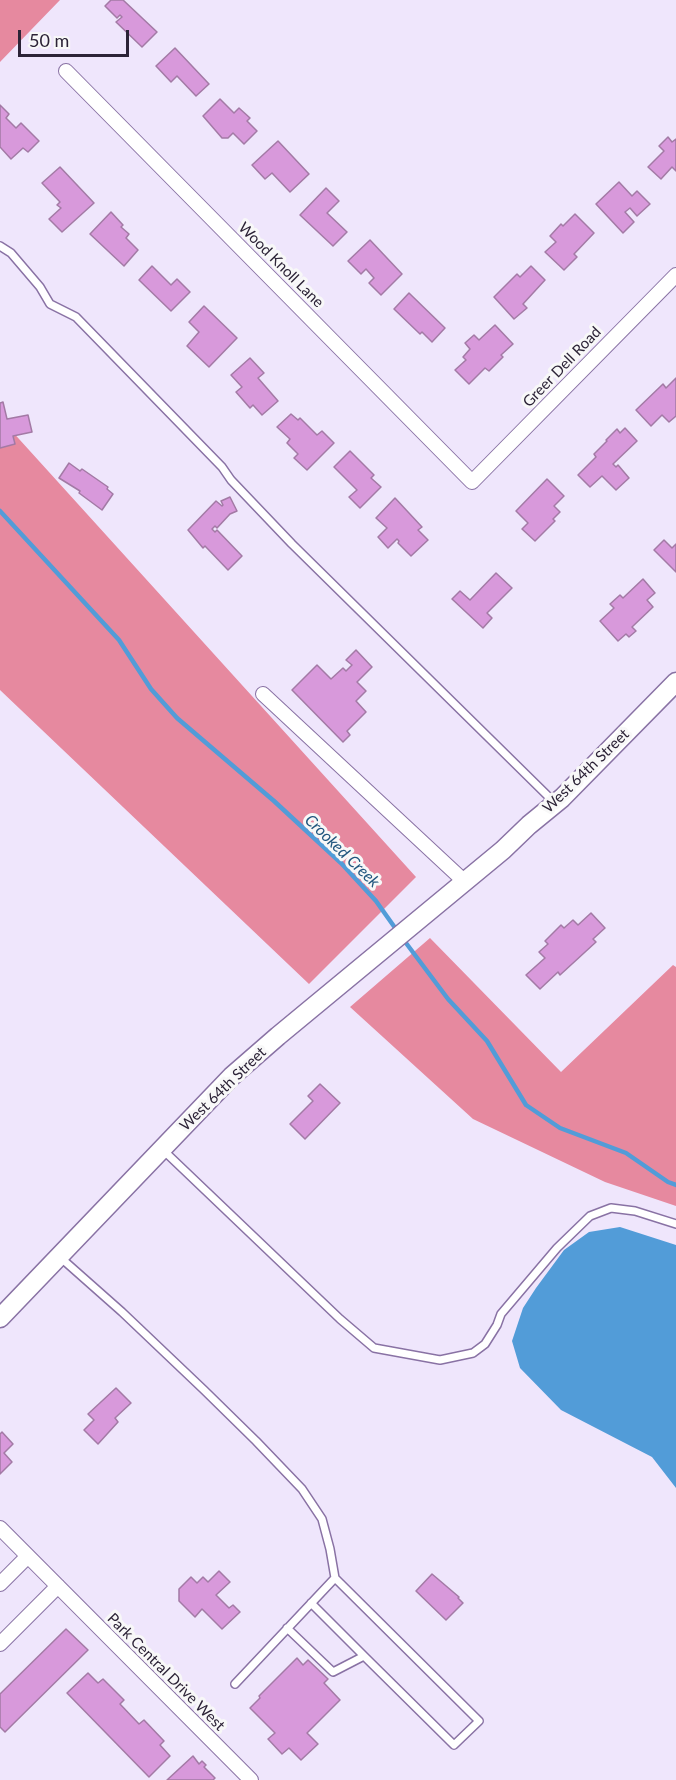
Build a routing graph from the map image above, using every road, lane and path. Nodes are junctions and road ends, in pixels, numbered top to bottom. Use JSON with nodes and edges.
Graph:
{"nodes":[{"id":1,"x":66,"y":71,"type":"dead end"},
{"id":2,"x":0,"y":246,"type":"edge"},
{"id":3,"x":676,"y":275,"type":"edge"},
{"id":4,"x":472,"y":482,"type":"joint"},
{"id":5,"x":676,"y":681,"type":"edge"},
{"id":6,"x":263,"y":694,"type":"dead end"},
{"id":7,"x":555,"y":803,"type":"junction"},
{"id":8,"x":465,"y":882,"type":"junction"},
{"id":9,"x":162,"y":1149,"type":"junction"},
{"id":10,"x":676,"y":1224,"type":"edge"},
{"id":11,"x":59,"y":1256,"type":"junction"},
{"id":12,"x":0,"y":1318,"type":"edge"},
{"id":13,"x":0,"y":1528,"type":"edge"},
{"id":14,"x":28,"y":1556,"type":"junction"},
{"id":15,"x":335,"y":1578,"type":"junction"},
{"id":16,"x":0,"y":1584,"type":"edge"},
{"id":17,"x":58,"y":1586,"type":"junction"},
{"id":18,"x":311,"y":1603,"type":"junction"},
{"id":19,"x":287,"y":1628,"type":"junction"},
{"id":20,"x":0,"y":1644,"type":"edge"},
{"id":21,"x":364,"y":1656,"type":"junction"},
{"id":22,"x":235,"y":1684,"type":"dead end"},
{"id":23,"x":251,"y":1780,"type":"edge"}],
"edges":[{"from":1,"to":4,"type":"street","name":"Wood Knoll Lane"},
{"from":2,"to":7,"type":"lane"},
{"from":3,"to":4,"type":"street","name":"Greer Dell Road"},
{"from":5,"to":7,"type":"street","name":"West 64th Street"},
{"from":6,"to":8,"type":"street"},
{"from":7,"to":8,"type":"street","name":"West 64th Street"},
{"from":8,"to":9,"type":"street","name":"West 64th Street"},
{"from":9,"to":10,"type":"lane"},
{"from":9,"to":11,"type":"street","name":"West 64th Street"},
{"from":11,"to":12,"type":"street","name":"West 64th Street"},
{"from":11,"to":15,"type":"lane"},
{"from":13,"to":14,"type":"street","name":"Park Central Drive West"},
{"from":14,"to":16,"type":"street"},
{"from":14,"to":17,"type":"street","name":"Park Central Drive West"},
{"from":15,"to":18,"type":"lane"},
{"from":15,"to":21,"type":"lane"},
{"from":17,"to":20,"type":"street"},
{"from":17,"to":23,"type":"street","name":"Park Central Drive West"},
{"from":18,"to":19,"type":"lane"},
{"from":18,"to":21,"type":"lane"},
{"from":19,"to":21,"type":"lane"},
{"from":19,"to":22,"type":"lane"}]}
